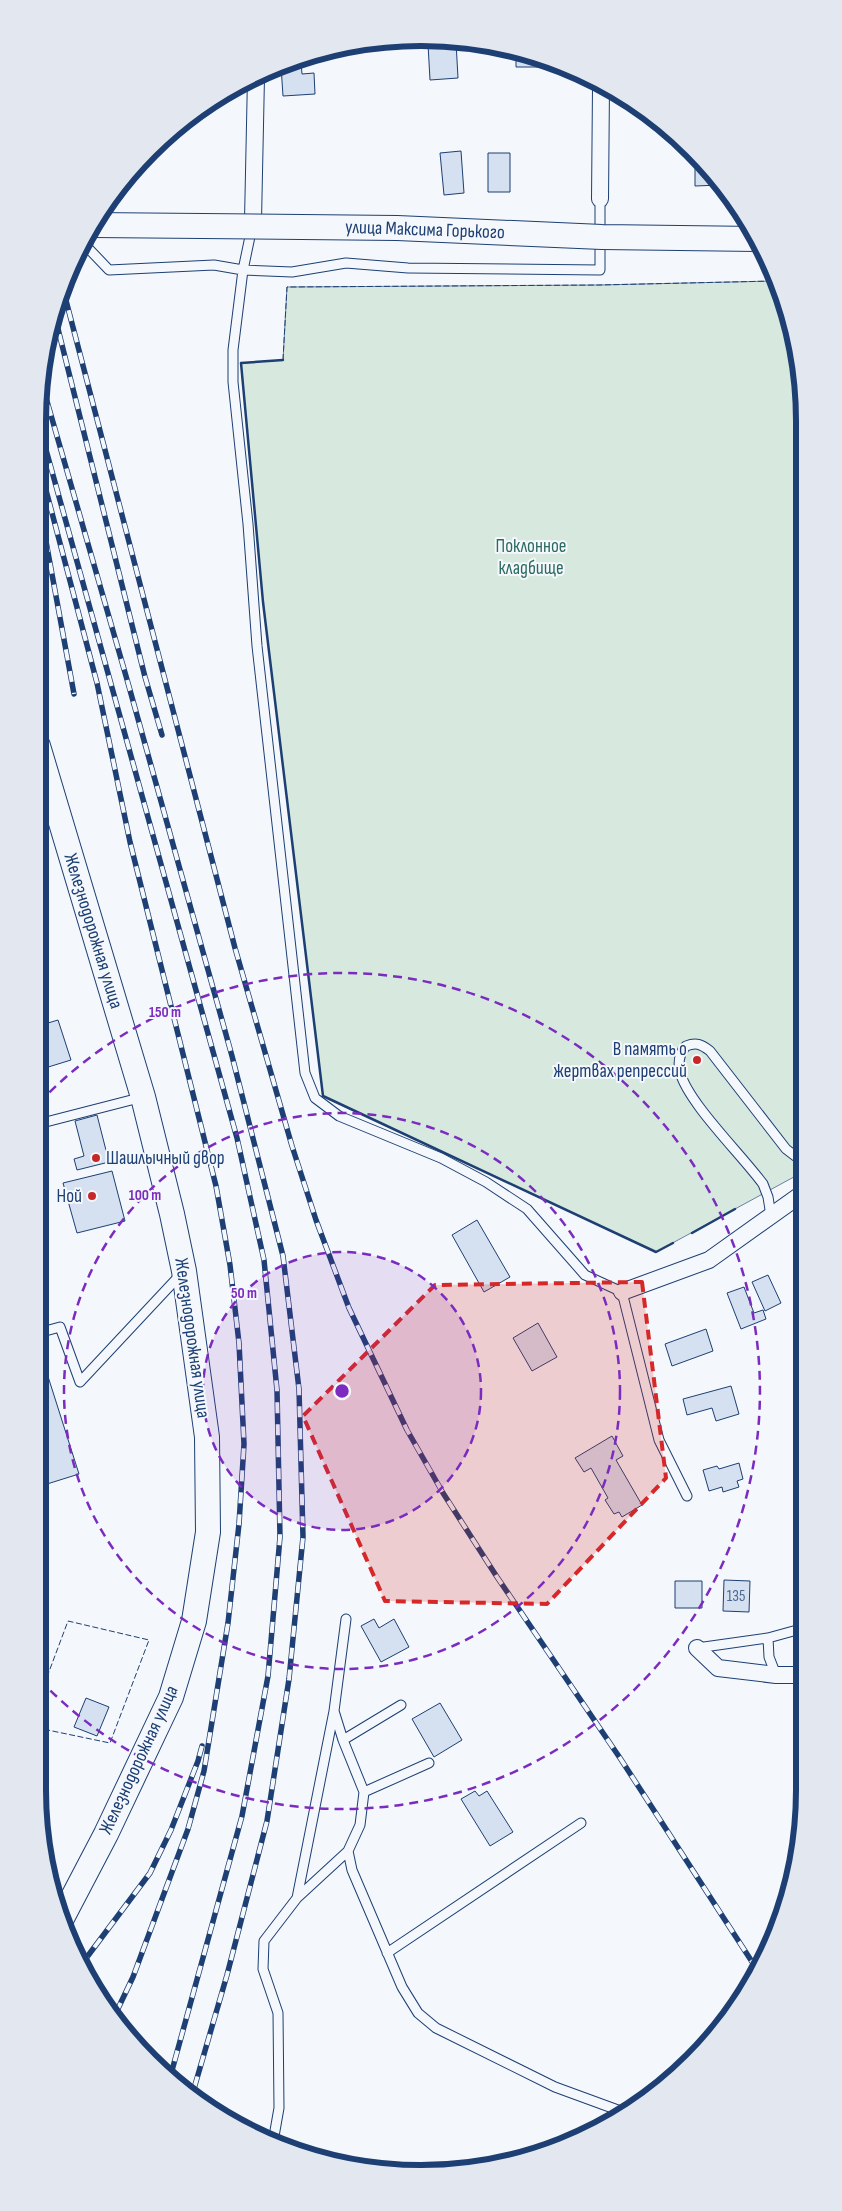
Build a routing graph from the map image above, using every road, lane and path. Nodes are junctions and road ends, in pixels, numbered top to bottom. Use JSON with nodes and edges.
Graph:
{"nodes":[{"id":1,"x":256,"y":85,"type":"edge"},
{"id":2,"x":601,"y":92,"type":"edge"},
{"id":3,"x":600,"y":199,"type":"joint"},
{"id":4,"x":253,"y":220,"type":"junction"},
{"id":5,"x":102,"y":225,"type":"edge"},
{"id":6,"x":600,"y":231,"type":"junction"},
{"id":7,"x":749,"y":239,"type":"edge"},
{"id":8,"x":88,"y":248,"type":"edge"},
{"id":9,"x":243,"y":270,"type":"junction"},
{"id":10,"x":46,"y":773,"type":"edge"},
{"id":11,"x":143,"y":1097,"type":"junction"},
{"id":12,"x":46,"y":1122,"type":"edge"},
{"id":13,"x":796,"y":1157,"type":"edge"},
{"id":14,"x":796,"y":1198,"type":"edge"},
{"id":15,"x":771,"y":1216,"type":"junction"},
{"id":16,"x":184,"y":1271,"type":"junction"},
{"id":17,"x":622,"y":1292,"type":"junction"},
{"id":18,"x":46,"y":1331,"type":"edge"},
{"id":19,"x":687,"y":1496,"type":"dead end"},
{"id":20,"x":346,"y":1619,"type":"dead end"},
{"id":21,"x":796,"y":1630,"type":"edge"},
{"id":22,"x":768,"y":1638,"type":"junction"},
{"id":23,"x":697,"y":1648,"type":"joint"},
{"id":24,"x":776,"y":1675,"type":"junction"},
{"id":25,"x":796,"y":1675,"type":"edge"},
{"id":26,"x":401,"y":1705,"type":"dead end"},
{"id":27,"x":334,"y":1711,"type":"junction"},
{"id":28,"x":343,"y":1740,"type":"junction"},
{"id":29,"x":429,"y":1763,"type":"dead end"},
{"id":30,"x":364,"y":1792,"type":"junction"},
{"id":31,"x":581,"y":1823,"type":"dead end"},
{"id":32,"x":348,"y":1851,"type":"junction"},
{"id":33,"x":297,"y":1898,"type":"junction"},
{"id":34,"x":66,"y":1910,"type":"edge"},
{"id":35,"x":387,"y":1954,"type":"junction"},
{"id":36,"x":617,"y":2110,"type":"edge"},
{"id":37,"x":274,"y":2134,"type":"edge"}],
"edges":[{"from":1,"to":4,"type":"street"},
{"from":2,"to":3,"type":"street"},
{"from":3,"to":6,"type":"lane"},
{"from":4,"to":6,"type":"lane"},
{"from":4,"to":9,"type":"lane"},
{"from":5,"to":7,"type":"street","name":"улица Максима Горького","bridge":true},
{"from":6,"to":9,"type":"lane"},
{"from":8,"to":9,"type":"lane"},
{"from":9,"to":17,"type":"lane"},
{"from":10,"to":11,"type":"street","name":"Железнодорожная улица"},
{"from":11,"to":12,"type":"lane"},
{"from":11,"to":16,"type":"street","name":"Железнодорожная улица"},
{"from":13,"to":15,"type":"lane"},
{"from":14,"to":15,"type":"street"},
{"from":15,"to":17,"type":"street"},
{"from":16,"to":18,"type":"lane"},
{"from":16,"to":34,"type":"street","name":"Железнодорожная улица"},
{"from":17,"to":19,"type":"lane"},
{"from":20,"to":27,"type":"lane"},
{"from":21,"to":22,"type":"lane"},
{"from":22,"to":23,"type":"lane"},
{"from":22,"to":24,"type":"lane"},
{"from":23,"to":24,"type":"street"},
{"from":24,"to":25,"type":"street"},
{"from":26,"to":28,"type":"lane"},
{"from":27,"to":28,"type":"lane"},
{"from":27,"to":33,"type":"lane"},
{"from":28,"to":30,"type":"lane"},
{"from":29,"to":30,"type":"lane"},
{"from":30,"to":32,"type":"lane"},
{"from":31,"to":35,"type":"lane"},
{"from":32,"to":33,"type":"lane"},
{"from":32,"to":35,"type":"lane"},
{"from":33,"to":37,"type":"lane"},
{"from":35,"to":36,"type":"lane"}]}
